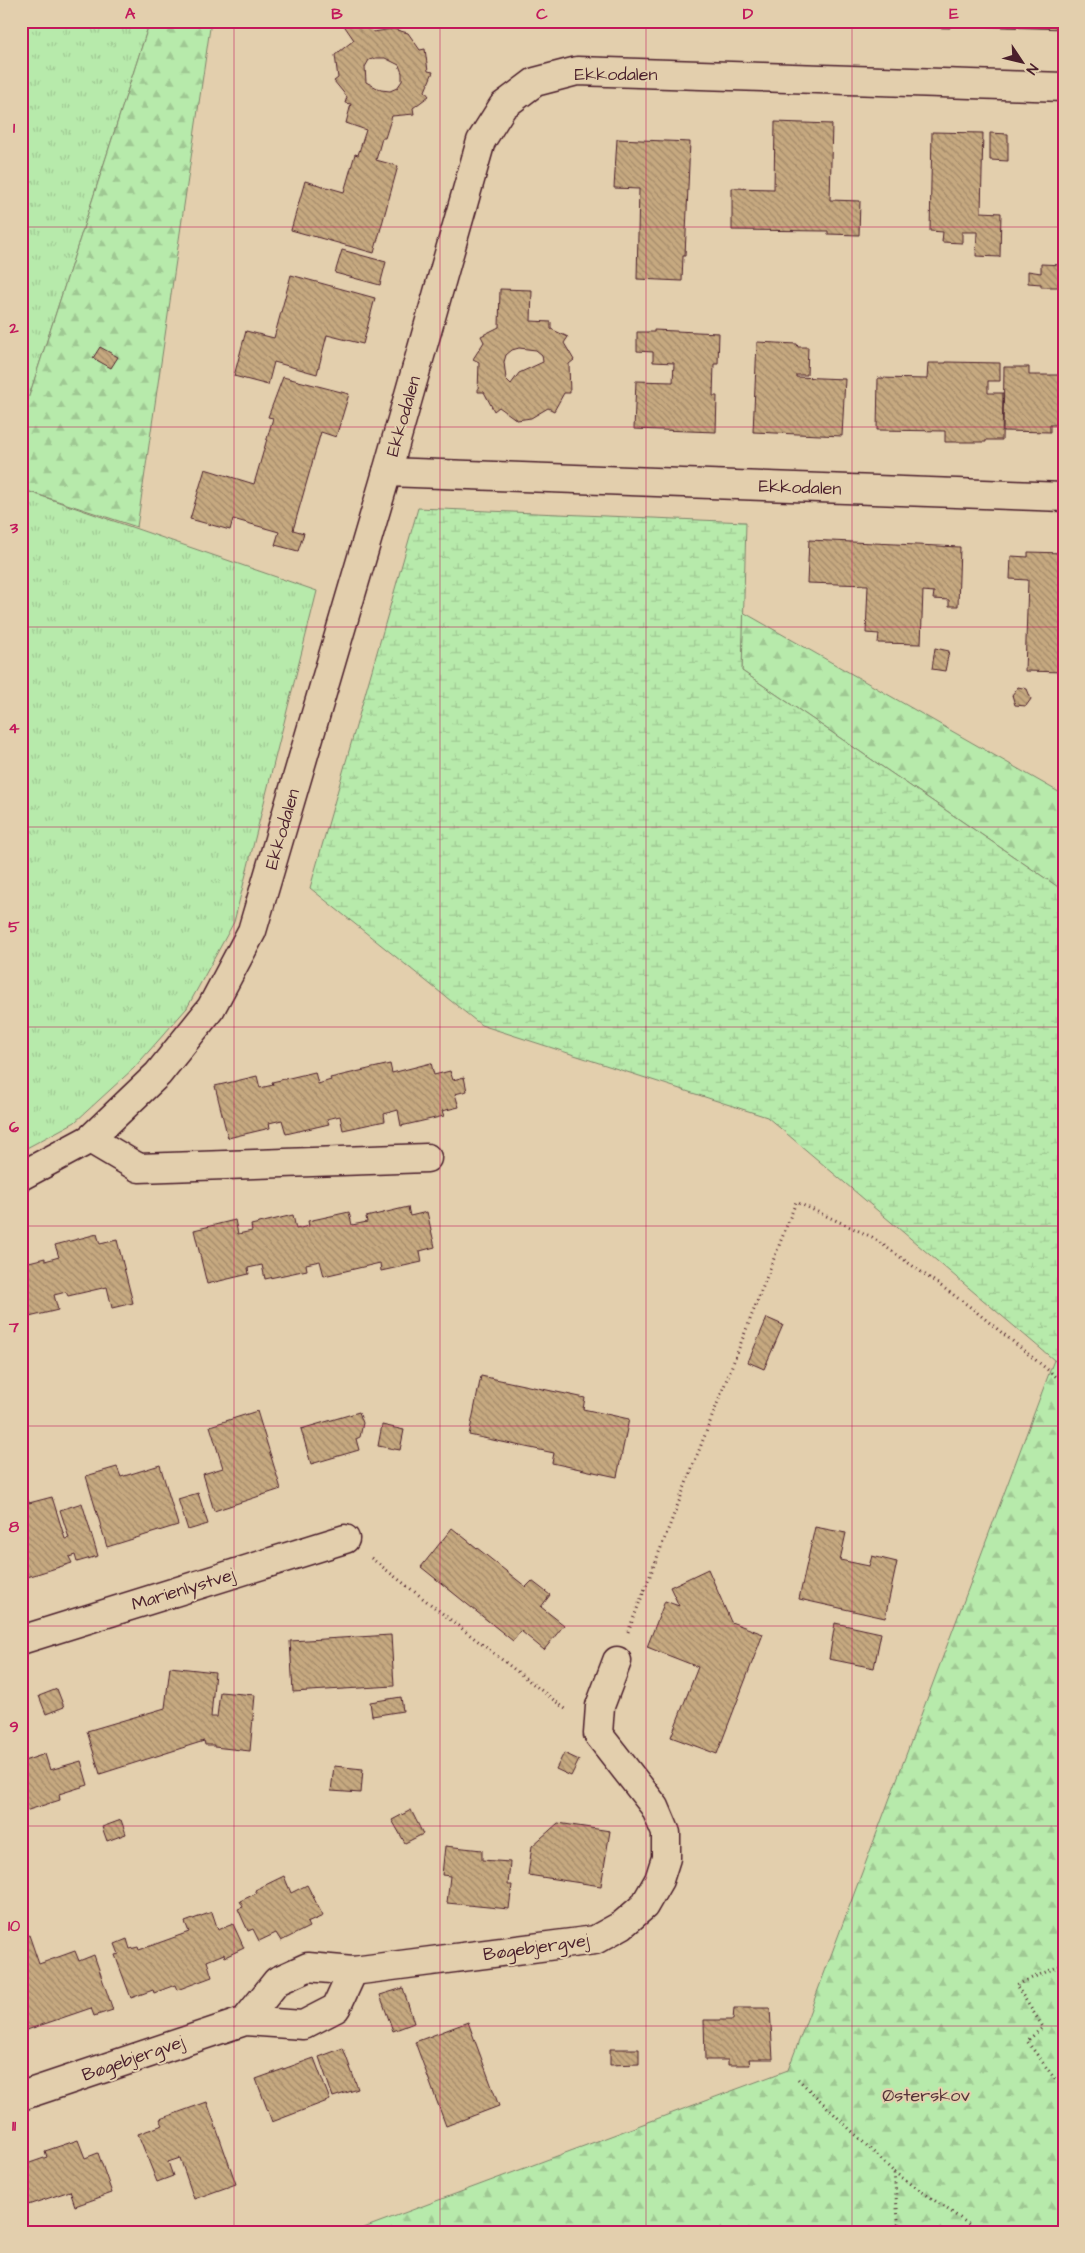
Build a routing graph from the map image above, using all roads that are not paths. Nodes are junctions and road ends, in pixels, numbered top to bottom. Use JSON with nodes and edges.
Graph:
{"nodes":[{"id":1,"x":1064,"y":87,"type":"edge"},
{"id":2,"x":387,"y":472,"type":"junction"},
{"id":3,"x":1064,"y":497,"type":"edge"},
{"id":4,"x":90,"y":1139,"type":"junction"},
{"id":5,"x":427,"y":1158,"type":"dead end"},
{"id":6,"x":21,"y":1176,"type":"edge"},
{"id":7,"x":345,"y":1538,"type":"road end"},
{"id":8,"x":21,"y":1640,"type":"edge"},
{"id":9,"x":617,"y":1661,"type":"road end"},
{"id":10,"x":353,"y":1971,"type":"junction"},
{"id":11,"x":245,"y":2021,"type":"junction"},
{"id":12,"x":21,"y":2096,"type":"edge"}],
"edges":[{"from":1,"to":2,"type":"street","name":"Ekkodalen"},
{"from":2,"to":3,"type":"street","name":"Ekkodalen"},
{"from":2,"to":4,"type":"street","name":"Ekkodalen"},
{"from":4,"to":5,"type":"street"},
{"from":4,"to":6,"type":"street","name":"Ekkodalen"},
{"from":7,"to":8,"type":"street","name":"Marienlystvej"},
{"from":9,"to":10,"type":"street","name":"Bøgebjergvej"},
{"from":10,"to":11,"type":"street","name":"Bøgebjergvej"},
{"from":10,"to":11,"type":"street","name":"Bøgebjergvej"},
{"from":11,"to":12,"type":"street","name":"Bøgebjergvej"}]}
